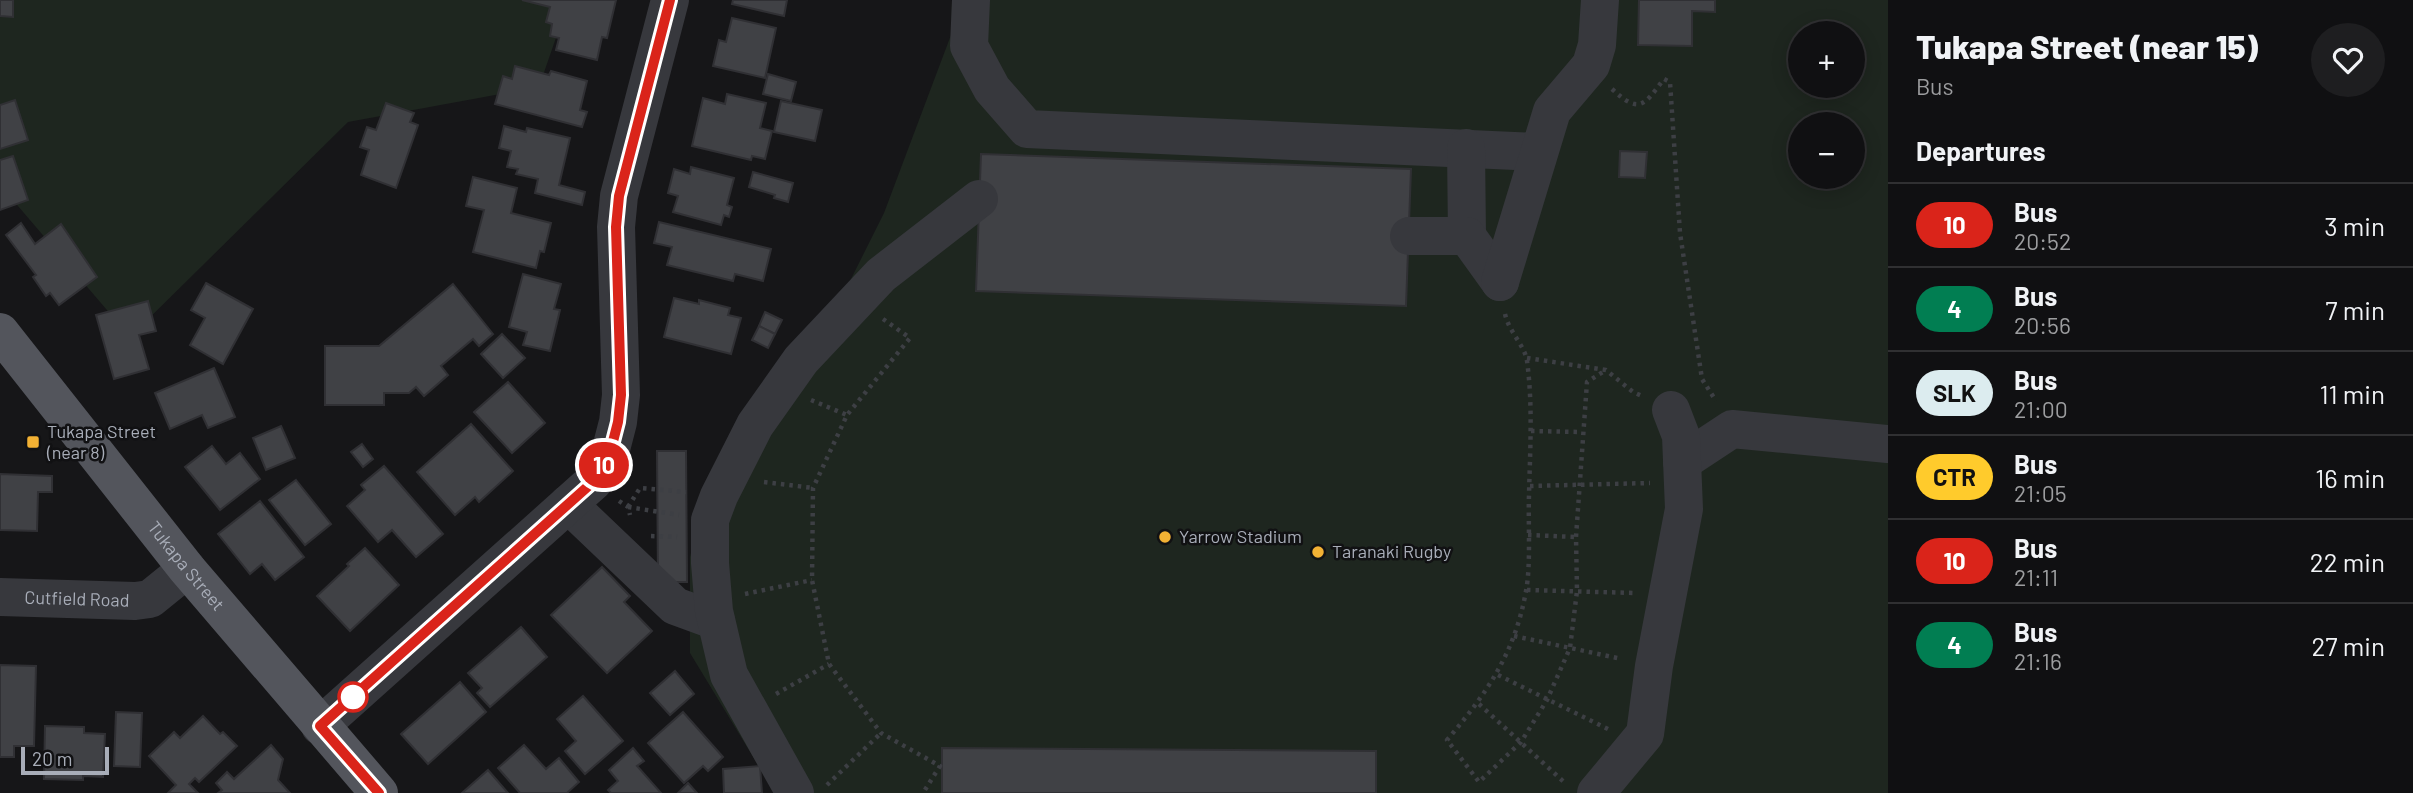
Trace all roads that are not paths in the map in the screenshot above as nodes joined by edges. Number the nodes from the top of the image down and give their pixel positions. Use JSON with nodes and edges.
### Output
{"nodes":[{"id":1,"x":670,"y":0,"type":"edge"},
{"id":2,"x":971,"y":0,"type":"edge"},
{"id":3,"x":1600,"y":0,"type":"edge"},
{"id":4,"x":1466,"y":148,"type":"junction"},
{"id":5,"x":1539,"y":152,"type":"junction"},
{"id":6,"x":979,"y":199,"type":"dead end"},
{"id":7,"x":1409,"y":236,"type":"dead end"},
{"id":8,"x":1467,"y":236,"type":"junction"},
{"id":9,"x":0,"y":331,"type":"edge"},
{"id":10,"x":1671,"y":410,"type":"road end"},
{"id":11,"x":1888,"y":444,"type":"edge"},
{"id":12,"x":1682,"y":472,"type":"junction"},
{"id":13,"x":568,"y":504,"type":"junction"},
{"id":14,"x":187,"y":569,"type":"junction"},
{"id":15,"x":0,"y":597,"type":"edge"},
{"id":16,"x":715,"y":611,"type":"junction"},
{"id":17,"x":320,"y":726,"type":"junction"},
{"id":18,"x":1582,"y":789,"type":"edge"},
{"id":19,"x":379,"y":793,"type":"edge"},
{"id":20,"x":795,"y":793,"type":"edge"}],
"edges":[{"from":1,"to":13,"type":"street"},
{"from":2,"to":4,"type":"street"},
{"from":3,"to":5,"type":"street"},
{"from":4,"to":5,"type":"street"},
{"from":4,"to":8,"type":"street"},
{"from":5,"to":8,"type":"street"},
{"from":6,"to":16,"type":"street"},
{"from":7,"to":8,"type":"street"},
{"from":9,"to":14,"type":"main road","name":"Tukapa Street"},
{"from":10,"to":12,"type":"street"},
{"from":11,"to":12,"type":"street"},
{"from":12,"to":18,"type":"street"},
{"from":13,"to":16,"type":"street"},
{"from":13,"to":17,"type":"street"},
{"from":14,"to":15,"type":"street","name":"Cutfield Road"},
{"from":14,"to":17,"type":"main road","name":"Tukapa Street"},
{"from":16,"to":20,"type":"street"},
{"from":17,"to":19,"type":"main road","name":"Tukapa Street"}]}
